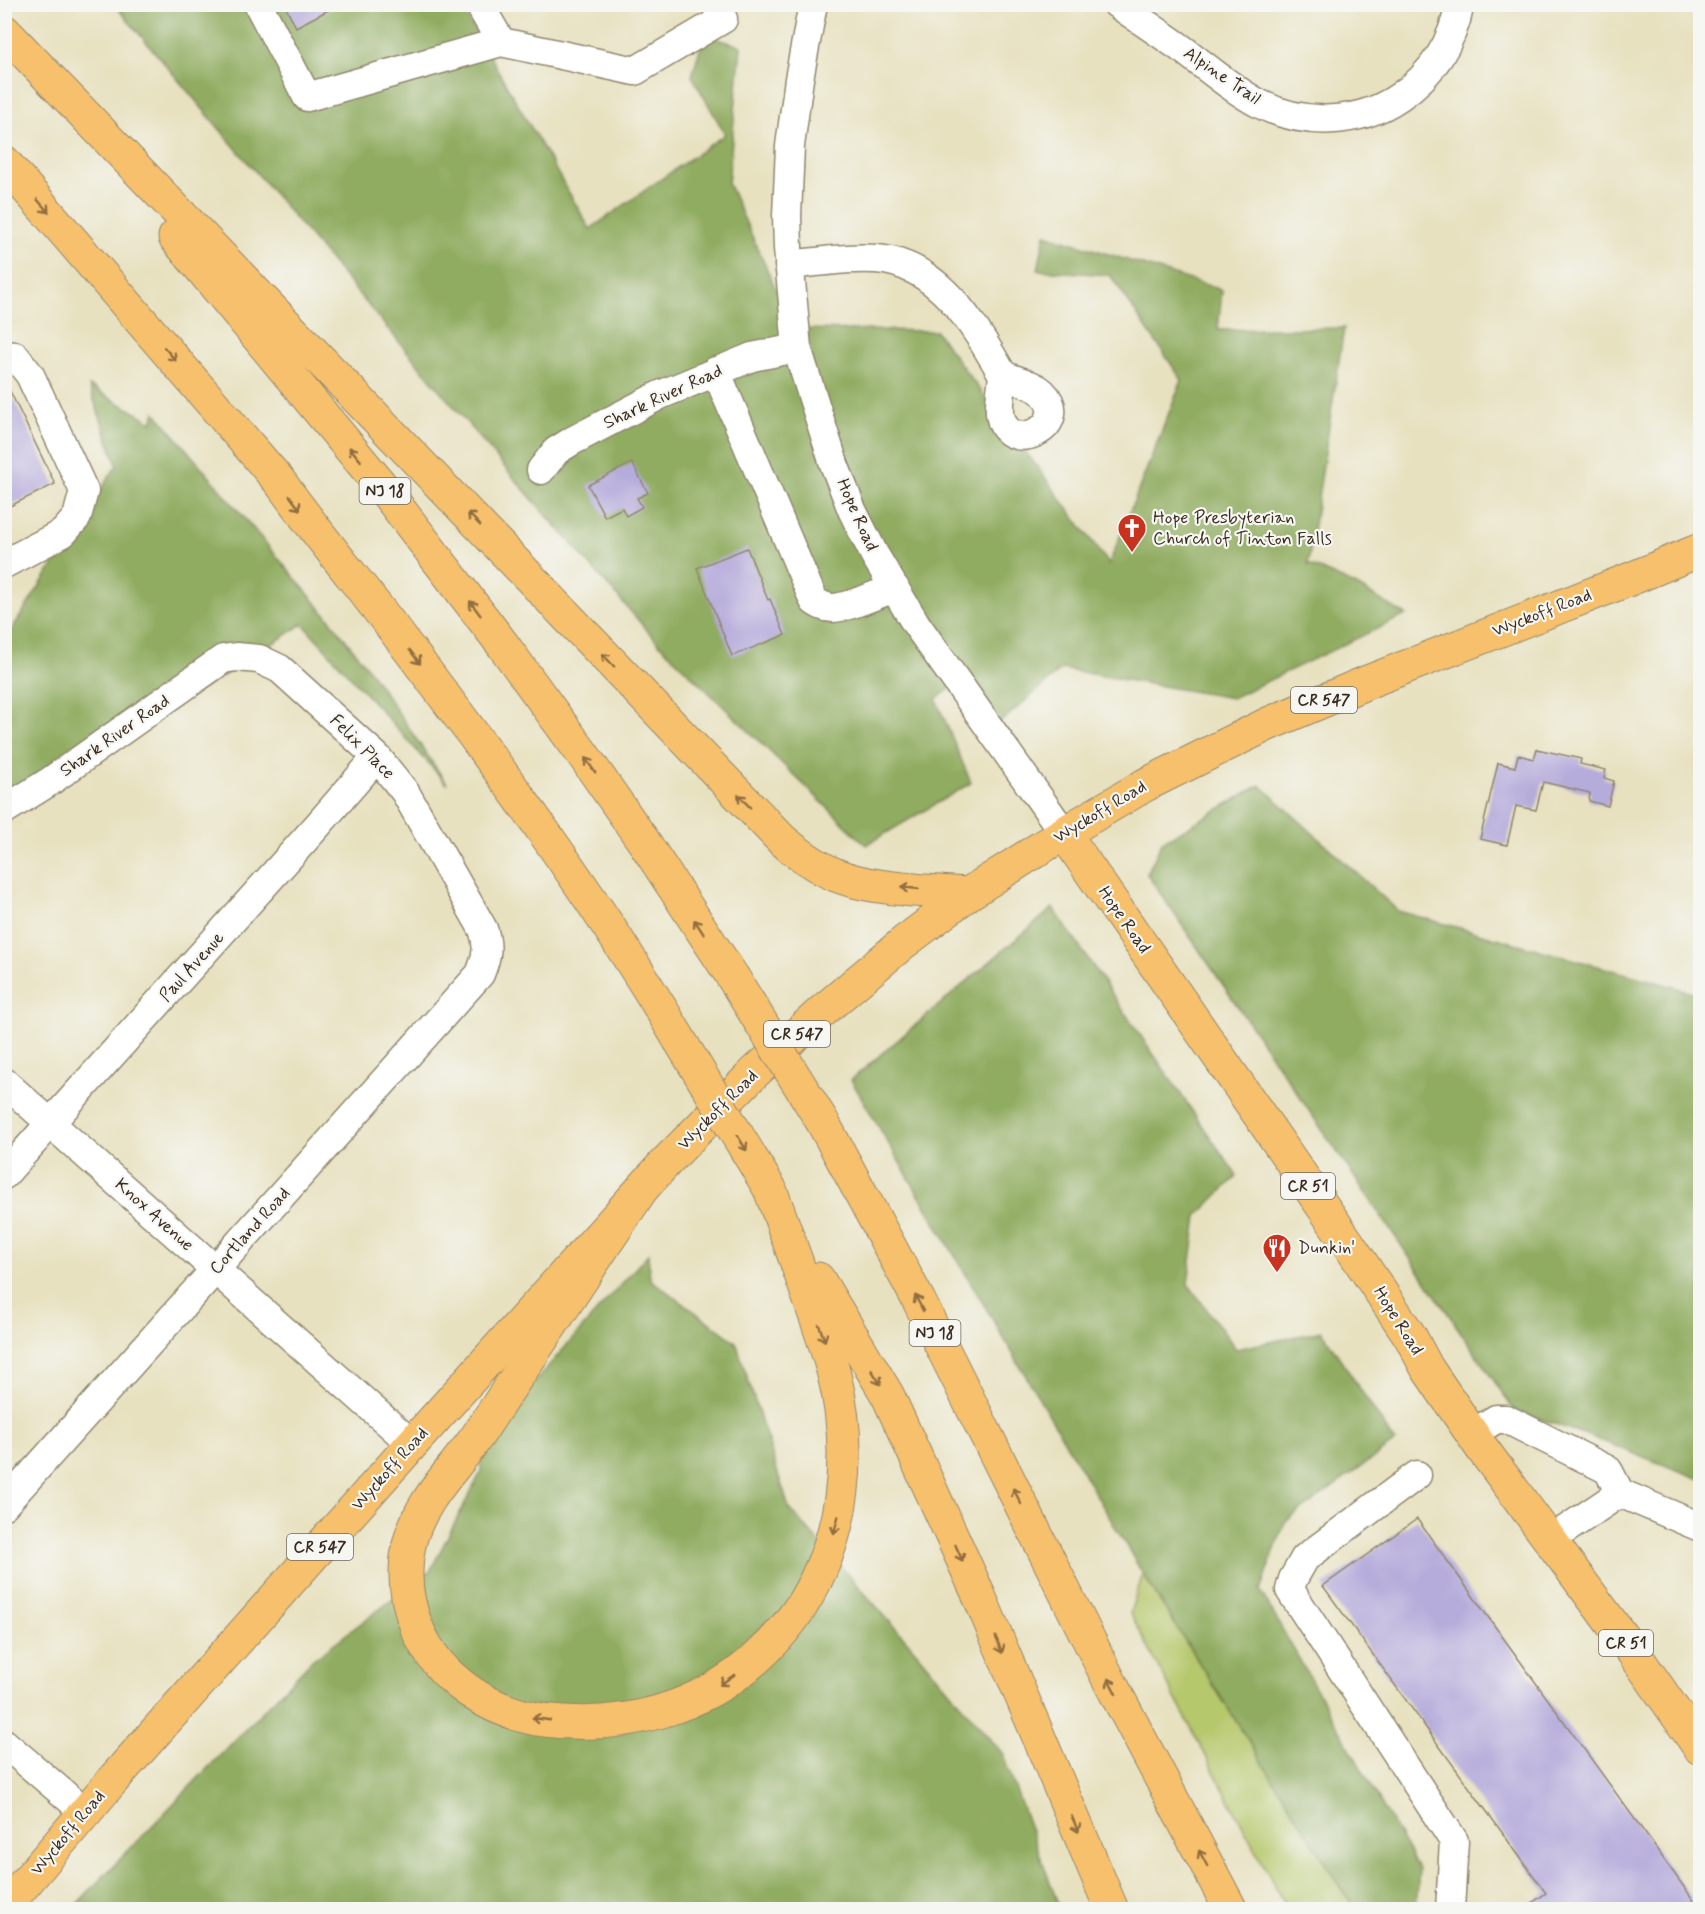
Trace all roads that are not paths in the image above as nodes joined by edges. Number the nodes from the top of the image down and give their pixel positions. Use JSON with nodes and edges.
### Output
{"nodes":[{"id":1,"x":258,"y":4,"type":"edge"},
{"id":2,"x":479,"y":4,"type":"edge"},
{"id":3,"x":716,"y":4,"type":"edge"},
{"id":4,"x":813,"y":4,"type":"edge"},
{"id":5,"x":1117,"y":4,"type":"edge"},
{"id":6,"x":1460,"y":4,"type":"edge"},
{"id":7,"x":4,"y":32,"type":"edge"},
{"id":8,"x":501,"y":42,"type":"junction"},
{"id":9,"x":4,"y":162,"type":"edge"},
{"id":10,"x":789,"y":265,"type":"junction"},
{"id":11,"x":797,"y":348,"type":"junction"},
{"id":12,"x":4,"y":355,"type":"edge"},
{"id":13,"x":716,"y":371,"type":"junction"},
{"id":14,"x":1004,"y":375,"type":"dead end"},
{"id":15,"x":540,"y":470,"type":"dead end"},
{"id":16,"x":1701,"y":550,"type":"edge"},
{"id":17,"x":4,"y":564,"type":"edge"},
{"id":18,"x":895,"y":588,"type":"junction"},
{"id":19,"x":223,"y":659,"type":"joint"},
{"id":20,"x":377,"y":757,"type":"junction"},
{"id":21,"x":4,"y":810,"type":"edge"},
{"id":22,"x":1064,"y":833,"type":"junction"},
{"id":23,"x":968,"y":894,"type":"junction"},
{"id":24,"x":488,"y":953,"type":"joint"},
{"id":25,"x":4,"y":1082,"type":"edge"},
{"id":26,"x":50,"y":1122,"type":"junction"},
{"id":27,"x":4,"y":1175,"type":"edge"},
{"id":28,"x":641,"y":1190,"type":"junction"},
{"id":29,"x":775,"y":1204,"type":"junction"},
{"id":30,"x":215,"y":1270,"type":"junction"},
{"id":31,"x":1472,"y":1434,"type":"junction"},
{"id":32,"x":412,"y":1444,"type":"junction"},
{"id":33,"x":1418,"y":1475,"type":"dead end"},
{"id":34,"x":1620,"y":1493,"type":"junction"},
{"id":35,"x":4,"y":1504,"type":"edge"},
{"id":36,"x":1701,"y":1527,"type":"edge"},
{"id":37,"x":1550,"y":1540,"type":"junction"},
{"id":38,"x":4,"y":1743,"type":"edge"},
{"id":39,"x":1701,"y":1748,"type":"edge"},
{"id":40,"x":86,"y":1813,"type":"junction"},
{"id":41,"x":4,"y":1908,"type":"edge"},
{"id":42,"x":1112,"y":1910,"type":"edge"},
{"id":43,"x":1231,"y":1910,"type":"edge"},
{"id":44,"x":1450,"y":1910,"type":"edge"}],
"edges":[{"from":1,"to":8,"type":"street"},
{"from":2,"to":8,"type":"street"},
{"from":3,"to":8,"type":"street"},
{"from":4,"to":10,"type":"street","name":"Hope Road"},
{"from":5,"to":6,"type":"street","name":"Alpine Trail"},
{"from":23,"to":7,"type":"main road","one_way":true},
{"from":43,"to":7,"type":"main road","number":"NJ 18","one_way":true,"bridge":true},
{"from":9,"to":29,"type":"main road","one_way":true,"bridge":true},
{"from":10,"to":11,"type":"street","name":"Hope Road"},
{"from":10,"to":14,"type":"street"},
{"from":11,"to":13,"type":"street","name":"Shark River Road"},
{"from":11,"to":18,"type":"street","name":"Hope Road"},
{"from":12,"to":17,"type":"street"},
{"from":13,"to":15,"type":"street","name":"Shark River Road"},
{"from":13,"to":18,"type":"street"},
{"from":16,"to":22,"type":"main road","name":"Wyckoff Road","number":"CR 547"},
{"from":18,"to":22,"type":"street","name":"Hope Road"},
{"from":19,"to":20,"type":"street","name":"Felix Place"},
{"from":19,"to":21,"type":"street","name":"Shark River Road"},
{"from":20,"to":24,"type":"street","name":"Felix Place"},
{"from":20,"to":26,"type":"street","name":"Paul Avenue"},
{"from":22,"to":23,"type":"main road","name":"Wyckoff Road","number":"CR 547"},
{"from":22,"to":31,"type":"main road","name":"Hope Road","number":"CR 51"},
{"from":23,"to":28,"type":"main road","name":"Wyckoff Road","number":"CR 547"},
{"from":24,"to":30,"type":"street","name":"Cortland Road"},
{"from":25,"to":26,"type":"street","name":"Knox Avenue"},
{"from":26,"to":27,"type":"street","name":"Paul Avenue"},
{"from":26,"to":30,"type":"street","name":"Knox Avenue"},
{"from":29,"to":28,"type":"main road","one_way":true},
{"from":28,"to":32,"type":"main road","name":"Wyckoff Road","number":"CR 547"},
{"from":29,"to":42,"type":"main road","one_way":true},
{"from":30,"to":32,"type":"street","name":"Knox Avenue"},
{"from":30,"to":35,"type":"street","name":"Cortland Road"},
{"from":31,"to":34,"type":"street"},
{"from":31,"to":37,"type":"main road","name":"Hope Road","number":"CR 51"},
{"from":32,"to":40,"type":"main road","name":"Wyckoff Road","number":"CR 547"},
{"from":33,"to":44,"type":"street"},
{"from":34,"to":36,"type":"street"},
{"from":34,"to":37,"type":"street"},
{"from":37,"to":39,"type":"main road","name":"Hope Road","number":"CR 51"},
{"from":38,"to":40,"type":"street"},
{"from":40,"to":41,"type":"main road","name":"Wyckoff Road","number":"CR 547"}]}
